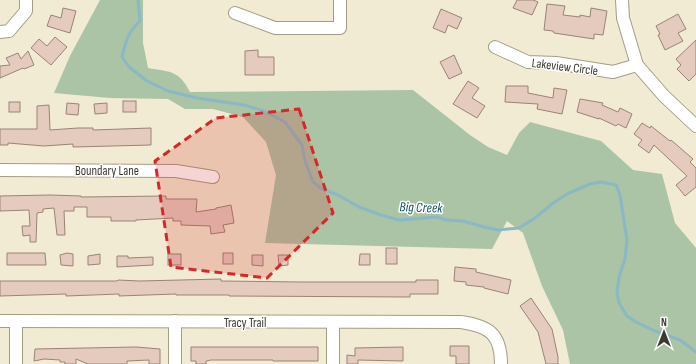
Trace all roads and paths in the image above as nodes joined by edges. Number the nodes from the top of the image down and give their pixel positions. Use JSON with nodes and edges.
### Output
{"nodes":[{"id":1,"x":26,"y":0,"type":"edge"},
{"id":2,"x":340,"y":0,"type":"edge"},
{"id":3,"x":622,"y":0,"type":"edge"},
{"id":4,"x":236,"y":13,"type":"dead end"},
{"id":5,"x":0,"y":32,"type":"edge"},
{"id":6,"x":495,"y":47,"type":"dead end"},
{"id":7,"x":637,"y":65,"type":"junction"},
{"id":8,"x":696,"y":126,"type":"edge"},
{"id":9,"x":0,"y":170,"type":"edge"},
{"id":10,"x":213,"y":177,"type":"dead end"},
{"id":11,"x":0,"y":321,"type":"edge"},
{"id":12,"x":16,"y":321,"type":"junction"},
{"id":13,"x":176,"y":321,"type":"junction"},
{"id":14,"x":333,"y":322,"type":"junction"},
{"id":15,"x":16,"y":364,"type":"edge"},
{"id":16,"x":176,"y":364,"type":"edge"},
{"id":17,"x":333,"y":364,"type":"edge"},
{"id":18,"x":501,"y":364,"type":"edge"}],
"edges":[{"from":1,"to":5,"type":"street"},
{"from":2,"to":4,"type":"street"},
{"from":3,"to":7,"type":"street"},
{"from":6,"to":7,"type":"street","name":"Lakeview Circle"},
{"from":7,"to":8,"type":"street"},
{"from":9,"to":10,"type":"street","name":"Boundary Lane"},
{"from":11,"to":12,"type":"street","name":"Tracy Trail"},
{"from":12,"to":13,"type":"street","name":"Tracy Trail"},
{"from":12,"to":15,"type":"street"},
{"from":13,"to":14,"type":"street","name":"Tracy Trail"},
{"from":13,"to":16,"type":"street"},
{"from":14,"to":17,"type":"street"},
{"from":14,"to":18,"type":"street","name":"Tracy Trail"}]}
